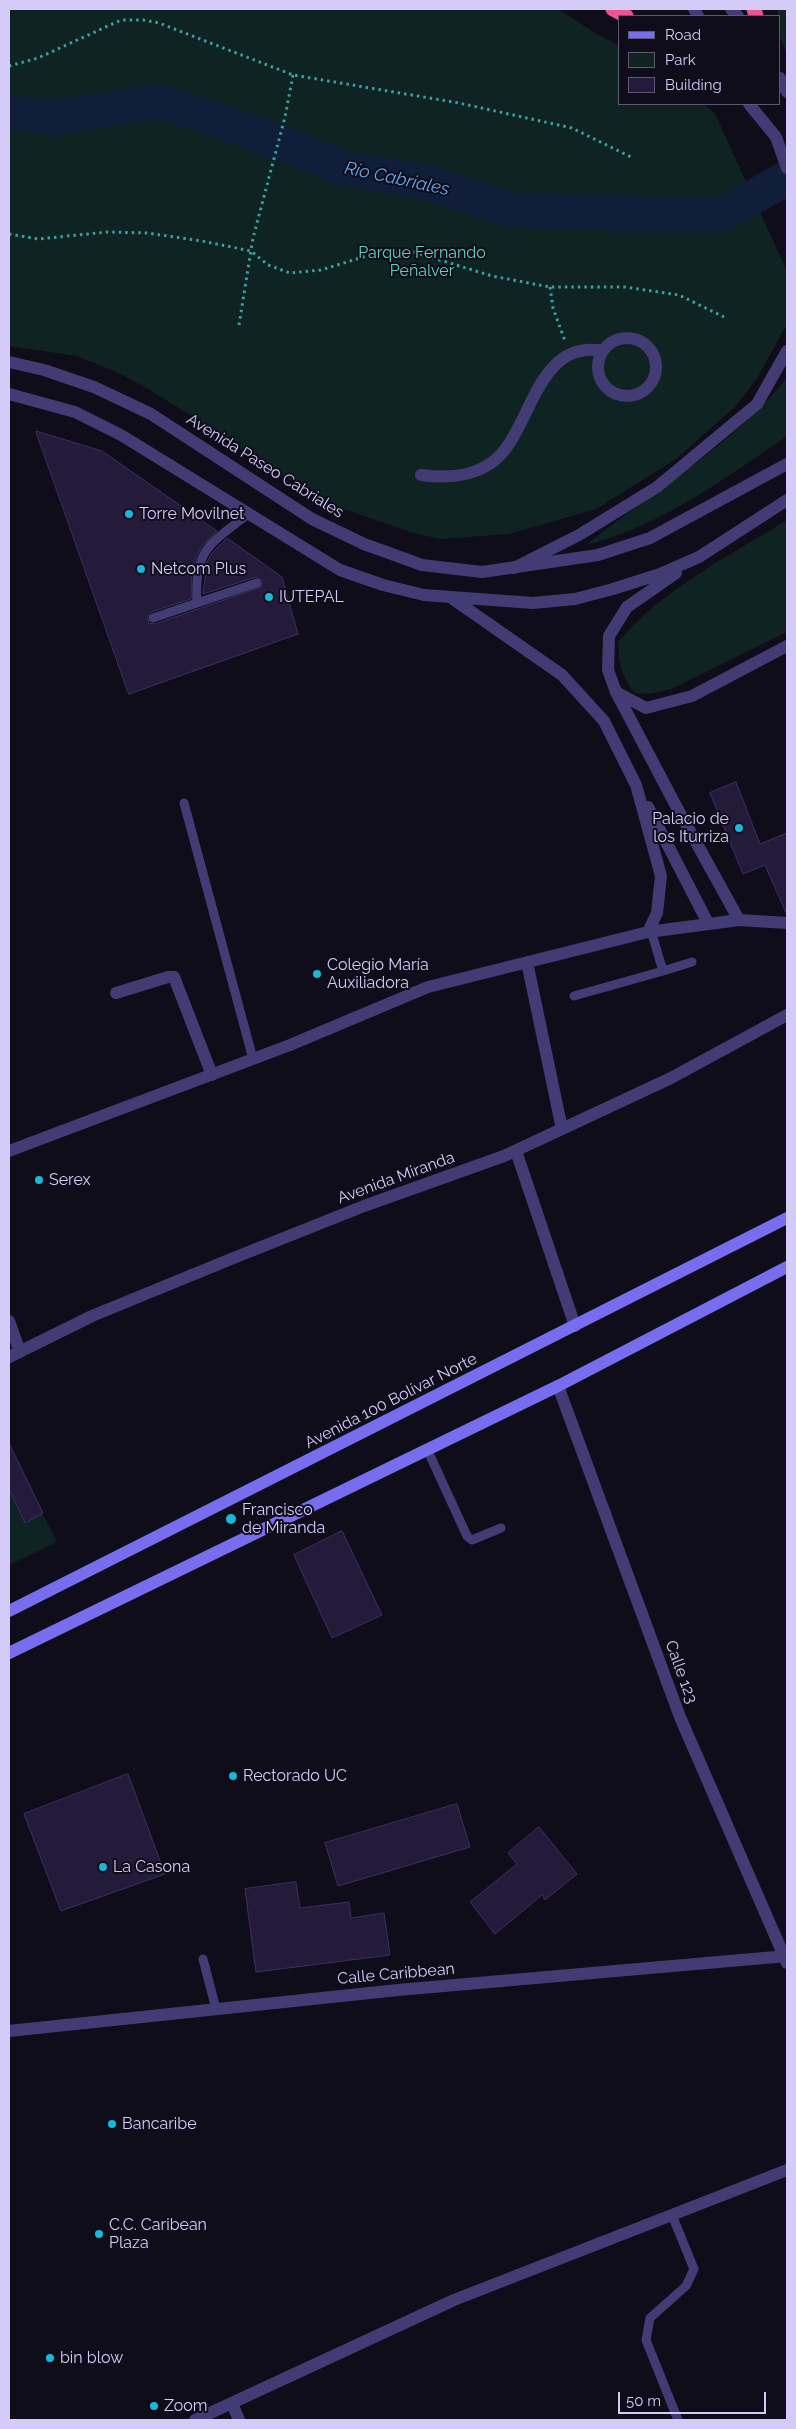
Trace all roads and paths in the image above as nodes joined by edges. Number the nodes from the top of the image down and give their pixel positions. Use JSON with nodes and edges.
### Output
{"nodes":[{"id":1,"x":613,"y":9,"type":"edge"},
{"id":2,"x":624,"y":15,"type":"edge"},
{"id":3,"x":9,"y":66,"type":"edge"},
{"id":4,"x":293,"y":75,"type":"junction"},
{"id":5,"x":781,"y":80,"type":"edge"},
{"id":6,"x":787,"y":92,"type":"edge"},
{"id":7,"x":750,"y":105,"type":"edge"},
{"id":8,"x":633,"y":158,"type":"dead end"},
{"id":9,"x":787,"y":168,"type":"edge"},
{"id":10,"x":9,"y":234,"type":"edge"},
{"id":11,"x":251,"y":252,"type":"junction"},
{"id":12,"x":550,"y":287,"type":"junction"},
{"id":13,"x":724,"y":317,"type":"dead end"},
{"id":14,"x":239,"y":325,"type":"dead end"},
{"id":15,"x":787,"y":350,"type":"edge"},
{"id":16,"x":603,"y":351,"type":"junction"},
{"id":17,"x":571,"y":356,"type":"junction"},
{"id":18,"x":9,"y":362,"type":"edge"},
{"id":19,"x":9,"y":394,"type":"edge"},
{"id":20,"x":787,"y":464,"type":"edge"},
{"id":21,"x":421,"y":476,"type":"dead end"},
{"id":22,"x":787,"y":500,"type":"edge"},
{"id":23,"x":248,"y":514,"type":"junction"},
{"id":24,"x":699,"y":557,"type":"junction"},
{"id":25,"x":514,"y":568,"type":"junction"},
{"id":26,"x":257,"y":582,"type":"dead end"},
{"id":27,"x":453,"y":599,"type":"junction"},
{"id":28,"x":197,"y":603,"type":"junction"},
{"id":29,"x":153,"y":618,"type":"dead end"},
{"id":30,"x":787,"y":646,"type":"edge"},
{"id":31,"x":616,"y":692,"type":"junction"},
{"id":32,"x":636,"y":785,"type":"junction"},
{"id":33,"x":184,"y":804,"type":"dead end"},
{"id":34,"x":739,"y":920,"type":"junction"},
{"id":35,"x":708,"y":923,"type":"junction"},
{"id":36,"x":784,"y":925,"type":"edge"},
{"id":37,"x":650,"y":931,"type":"junction"},
{"id":38,"x":527,"y":962,"type":"junction"},
{"id":39,"x":692,"y":962,"type":"dead end"},
{"id":40,"x":664,"y":971,"type":"junction"},
{"id":41,"x":116,"y":993,"type":"dead end"},
{"id":42,"x":574,"y":996,"type":"dead end"},
{"id":43,"x":787,"y":1015,"type":"edge"},
{"id":44,"x":253,"y":1059,"type":"junction"},
{"id":45,"x":212,"y":1075,"type":"junction"},
{"id":46,"x":562,"y":1129,"type":"junction"},
{"id":47,"x":9,"y":1151,"type":"edge"},
{"id":48,"x":516,"y":1151,"type":"junction"},
{"id":49,"x":787,"y":1218,"type":"edge"},
{"id":50,"x":787,"y":1267,"type":"edge"},
{"id":51,"x":9,"y":1321,"type":"edge"},
{"id":52,"x":575,"y":1326,"type":"junction"},
{"id":53,"x":14,"y":1355,"type":"edge"},
{"id":54,"x":558,"y":1386,"type":"junction"},
{"id":55,"x":427,"y":1449,"type":"junction"},
{"id":56,"x":501,"y":1528,"type":"dead end"},
{"id":57,"x":9,"y":1611,"type":"edge"},
{"id":58,"x":9,"y":1653,"type":"edge"},
{"id":59,"x":204,"y":1958,"type":"dead end"},
{"id":60,"x":786,"y":1959,"type":"edge"},
{"id":61,"x":216,"y":2009,"type":"junction"},
{"id":62,"x":9,"y":2031,"type":"edge"},
{"id":63,"x":787,"y":2170,"type":"edge"},
{"id":64,"x":672,"y":2215,"type":"junction"},
{"id":65,"x":232,"y":2403,"type":"junction"},
{"id":66,"x":195,"y":2420,"type":"edge"},
{"id":67,"x":239,"y":2420,"type":"edge"},
{"id":68,"x":678,"y":2420,"type":"edge"}],
"edges":[{"from":1,"to":2,"type":"highway"},
{"from":3,"to":4,"type":"path"},
{"from":4,"to":8,"type":"path"},
{"from":4,"to":11,"type":"path"},
{"from":5,"to":6,"type":"street"},
{"from":7,"to":9,"type":"street"},
{"from":10,"to":11,"type":"path"},
{"from":11,"to":12,"type":"path"},
{"from":11,"to":14,"type":"path"},
{"from":12,"to":13,"type":"path"},
{"from":12,"to":17,"type":"path"},
{"from":15,"to":25,"type":"street"},
{"from":16,"to":16,"type":"street"},
{"from":16,"to":17,"type":"street"},
{"from":17,"to":21,"type":"street"},
{"from":18,"to":25,"type":"street","name":"Avenida Paseo Cabriales"},
{"from":19,"to":23,"type":"street"},
{"from":20,"to":25,"type":"street","name":"Avenida Paseo Cabriales"},
{"from":22,"to":24,"type":"street"},
{"from":23,"to":27,"type":"street"},
{"from":23,"to":28,"type":"lane"},
{"from":24,"to":27,"type":"street"},
{"from":24,"to":31,"type":"street"},
{"from":26,"to":28,"type":"lane"},
{"from":27,"to":32,"type":"street"},
{"from":28,"to":29,"type":"lane"},
{"from":30,"to":31,"type":"street"},
{"from":31,"to":34,"type":"street"},
{"from":32,"to":35,"type":"street"},
{"from":32,"to":37,"type":"street"},
{"from":33,"to":44,"type":"lane"},
{"from":34,"to":35,"type":"street"},
{"from":34,"to":36,"type":"street"},
{"from":35,"to":37,"type":"street"},
{"from":37,"to":38,"type":"street"},
{"from":37,"to":40,"type":"lane"},
{"from":38,"to":44,"type":"street"},
{"from":38,"to":46,"type":"street"},
{"from":39,"to":40,"type":"lane"},
{"from":40,"to":42,"type":"lane"},
{"from":41,"to":45,"type":"street"},
{"from":43,"to":46,"type":"street","name":"Avenida Miranda"},
{"from":44,"to":45,"type":"street"},
{"from":45,"to":47,"type":"street"},
{"from":46,"to":48,"type":"street","name":"Avenida Miranda"},
{"from":48,"to":52,"type":"street"},
{"from":48,"to":53,"type":"street","name":"Avenida Miranda"},
{"from":49,"to":52,"type":"main road","name":"Avenida 100 Bolívar Norte"},
{"from":50,"to":54,"type":"main road"},
{"from":51,"to":53,"type":"street"},
{"from":52,"to":57,"type":"main road","name":"Avenida 100 Bolívar Norte"},
{"from":54,"to":55,"type":"main road"},
{"from":54,"to":60,"type":"street","name":"Calle 123"},
{"from":55,"to":56,"type":"lane"},
{"from":55,"to":58,"type":"main road"},
{"from":59,"to":61,"type":"lane"},
{"from":60,"to":61,"type":"street","name":"Calle Caribbean"},
{"from":61,"to":62,"type":"street","name":"Calle Caribbean"},
{"from":63,"to":64,"type":"street"},
{"from":64,"to":65,"type":"street"},
{"from":64,"to":68,"type":"lane"},
{"from":65,"to":66,"type":"street"},
{"from":65,"to":67,"type":"street"}]}
